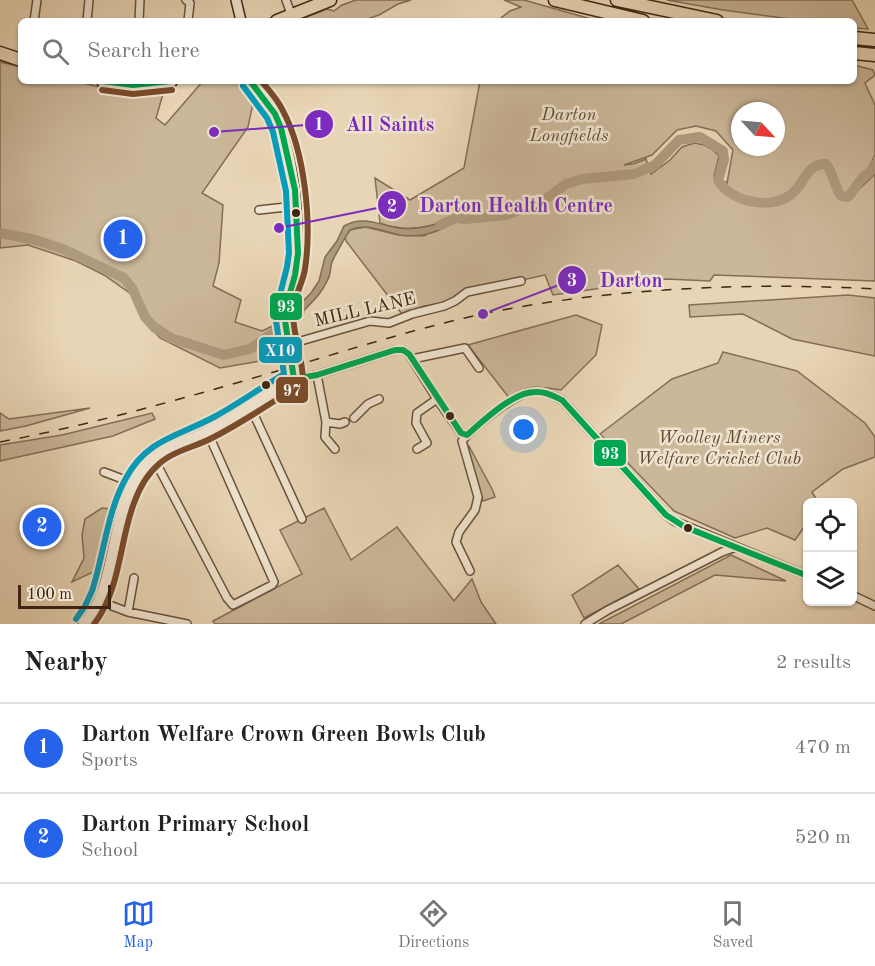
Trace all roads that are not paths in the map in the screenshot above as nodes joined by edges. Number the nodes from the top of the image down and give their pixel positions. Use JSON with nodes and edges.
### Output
{"nodes":[{"id":1,"x":37,"y":0,"type":"edge"},
{"id":2,"x":88,"y":0,"type":"edge"},
{"id":3,"x":140,"y":0,"type":"edge"},
{"id":4,"x":186,"y":0,"type":"edge"},
{"id":5,"x":236,"y":0,"type":"edge"},
{"id":6,"x":286,"y":0,"type":"edge"},
{"id":7,"x":330,"y":0,"type":"edge"},
{"id":8,"x":555,"y":0,"type":"edge"},
{"id":9,"x":617,"y":0,"type":"edge"},
{"id":10,"x":291,"y":14,"type":"junction"},
{"id":11,"x":34,"y":18,"type":"edge"},
{"id":12,"x":87,"y":18,"type":"edge"},
{"id":13,"x":139,"y":18,"type":"edge"},
{"id":14,"x":188,"y":18,"type":"edge"},
{"id":15,"x":240,"y":18,"type":"edge"},
{"id":16,"x":282,"y":18,"type":"edge"},
{"id":17,"x":630,"y":18,"type":"edge"},
{"id":18,"x":703,"y":18,"type":"edge"},
{"id":19,"x":857,"y":38,"type":"edge"},
{"id":20,"x":875,"y":40,"type":"edge"},
{"id":21,"x":0,"y":53,"type":"edge"},
{"id":22,"x":857,"y":53,"type":"edge"},
{"id":23,"x":875,"y":55,"type":"edge"},
{"id":24,"x":18,"y":59,"type":"edge"},
{"id":25,"x":252,"y":84,"type":"edge"},
{"id":26,"x":295,"y":206,"type":"junction"},
{"id":27,"x":259,"y":210,"type":"dead end"},
{"id":28,"x":518,"y":283,"type":"dead end"},
{"id":29,"x":287,"y":345,"type":"junction"},
{"id":30,"x":412,"y":359,"type":"junction"},
{"id":31,"x":479,"y":368,"type":"dead end"},
{"id":32,"x":317,"y":375,"type":"junction"},
{"id":33,"x":294,"y":379,"type":"junction"},
{"id":34,"x":379,"y":399,"type":"dead end"},
{"id":35,"x":436,"y":399,"type":"junction"},
{"id":36,"x":250,"y":406,"type":"junction"},
{"id":37,"x":354,"y":418,"type":"dead end"},
{"id":38,"x":326,"y":422,"type":"junction"},
{"id":39,"x":345,"y":422,"type":"dead end"},
{"id":40,"x":207,"y":431,"type":"junction"},
{"id":41,"x":467,"y":435,"type":"junction"},
{"id":42,"x":335,"y":449,"type":"dead end"},
{"id":43,"x":417,"y":449,"type":"dead end"},
{"id":44,"x":153,"y":457,"type":"junction"},
{"id":45,"x":104,"y":472,"type":"dead end"},
{"id":46,"x":133,"y":483,"type":"junction"},
{"id":47,"x":289,"y":516,"type":"dead end"},
{"id":48,"x":736,"y":547,"type":"junction"},
{"id":49,"x":470,"y":571,"type":"dead end"},
{"id":50,"x":803,"y":574,"type":"edge"},
{"id":51,"x":134,"y":578,"type":"dead end"},
{"id":52,"x":857,"y":597,"type":"edge"},
{"id":53,"x":99,"y":601,"type":"junction"},
{"id":54,"x":875,"y":606,"type":"edge"},
{"id":55,"x":128,"y":612,"type":"junction"},
{"id":56,"x":172,"y":622,"type":"edge"},
{"id":57,"x":83,"y":624,"type":"edge"},
{"id":58,"x":187,"y":624,"type":"edge"},
{"id":59,"x":585,"y":624,"type":"edge"}],
"edges":[{"from":1,"to":11,"type":"street"},
{"from":2,"to":12,"type":"street"},
{"from":3,"to":13,"type":"street"},
{"from":4,"to":14,"type":"street"},
{"from":5,"to":15,"type":"main road"},
{"from":6,"to":10,"type":"street"},
{"from":7,"to":10,"type":"highway"},
{"from":8,"to":17,"type":"highway"},
{"from":9,"to":18,"type":"highway"},
{"from":10,"to":16,"type":"highway"},
{"from":19,"to":20,"type":"highway"},
{"from":21,"to":24,"type":"highway"},
{"from":22,"to":23,"type":"highway"},
{"from":25,"to":26,"type":"main road"},
{"from":26,"to":27,"type":"street"},
{"from":26,"to":29,"type":"main road"},
{"from":28,"to":29,"type":"street","name":"MILL LANE"},
{"from":29,"to":33,"type":"main road"},
{"from":30,"to":31,"type":"street"},
{"from":30,"to":32,"type":"street"},
{"from":30,"to":35,"type":"street"},
{"from":32,"to":33,"type":"street"},
{"from":32,"to":38,"type":"street"},
{"from":33,"to":36,"type":"main road"},
{"from":34,"to":37,"type":"street"},
{"from":35,"to":41,"type":"street"},
{"from":35,"to":43,"type":"street"},
{"from":36,"to":40,"type":"main road"},
{"from":36,"to":47,"type":"street"},
{"from":38,"to":39,"type":"street"},
{"from":38,"to":42,"type":"street"},
{"from":40,"to":44,"type":"main road"},
{"from":40,"to":44,"type":"street"},
{"from":41,"to":48,"type":"street"},
{"from":41,"to":49,"type":"street"},
{"from":44,"to":46,"type":"main road"},
{"from":45,"to":46,"type":"street"},
{"from":46,"to":53,"type":"main road"},
{"from":48,"to":50,"type":"street"},
{"from":48,"to":59,"type":"street"},
{"from":51,"to":55,"type":"street"},
{"from":52,"to":54,"type":"street"},
{"from":53,"to":55,"type":"street"},
{"from":53,"to":57,"type":"main road"},
{"from":55,"to":56,"type":"street"},
{"from":56,"to":58,"type":"street"}]}
